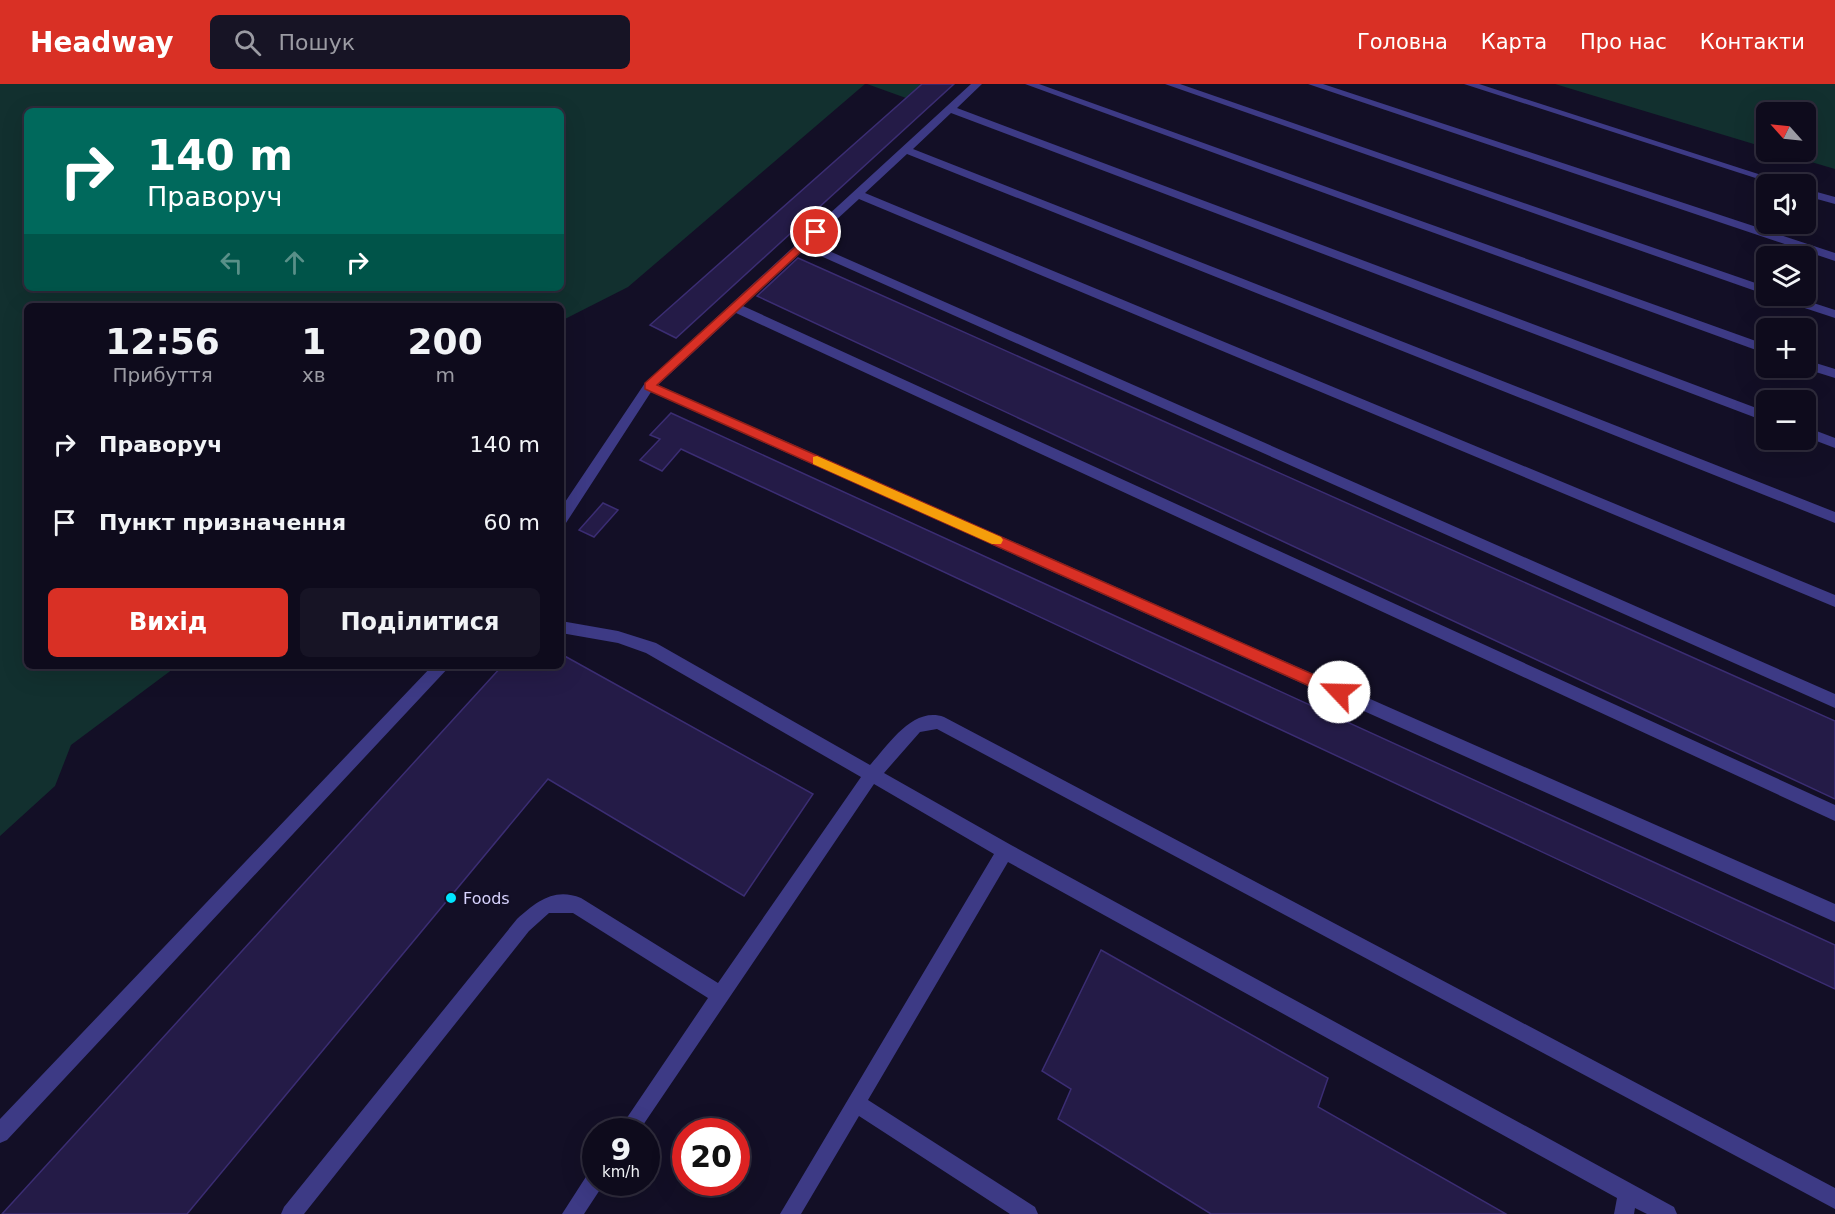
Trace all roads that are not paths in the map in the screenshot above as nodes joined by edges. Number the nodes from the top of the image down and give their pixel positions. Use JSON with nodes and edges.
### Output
{"nodes":[{"id":1,"x":977,"y":84,"type":"edge"},
{"id":2,"x":1030,"y":84,"type":"edge"},
{"id":3,"x":1170,"y":84,"type":"edge"},
{"id":4,"x":1313,"y":84,"type":"edge"},
{"id":5,"x":1468,"y":84,"type":"edge"},
{"id":6,"x":950,"y":109,"type":"junction"},
{"id":7,"x":906,"y":150,"type":"junction"},
{"id":8,"x":1756,"y":175,"type":"edge"},
{"id":9,"x":857,"y":194,"type":"junction"},
{"id":10,"x":1816,"y":195,"type":"edge"},
{"id":11,"x":1835,"y":201,"type":"edge"},
{"id":12,"x":803,"y":244,"type":"junction"},
{"id":13,"x":1835,"y":257,"type":"edge"},
{"id":14,"x":1756,"y":287,"type":"edge"},
{"id":15,"x":1811,"y":306,"type":"edge"},
{"id":16,"x":734,"y":307,"type":"junction"},
{"id":17,"x":1835,"y":314,"type":"edge"},
{"id":18,"x":1756,"y":346,"type":"edge"},
{"id":19,"x":1816,"y":367,"type":"edge"},
{"id":20,"x":1835,"y":374,"type":"edge"},
{"id":21,"x":649,"y":386,"type":"junction"},
{"id":22,"x":1756,"y":413,"type":"edge"},
{"id":23,"x":1816,"y":436,"type":"edge"},
{"id":24,"x":1835,"y":443,"type":"edge"},
{"id":25,"x":564,"y":514,"type":"edge"},
{"id":26,"x":1835,"y":518,"type":"edge"},
{"id":27,"x":1835,"y":601,"type":"edge"},
{"id":28,"x":564,"y":628,"type":"edge"},
{"id":29,"x":439,"y":669,"type":"edge"},
{"id":30,"x":1835,"y":701,"type":"edge"},
{"id":31,"x":871,"y":775,"type":"junction"},
{"id":32,"x":1835,"y":813,"type":"edge"},
{"id":33,"x":1005,"y":851,"type":"junction"},
{"id":34,"x":1835,"y":913,"type":"edge"},
{"id":35,"x":721,"y":995,"type":"junction"},
{"id":36,"x":856,"y":1103,"type":"junction"},
{"id":37,"x":637,"y":1118,"type":"edge"},
{"id":38,"x":0,"y":1133,"type":"edge"},
{"id":39,"x":1628,"y":1193,"type":"junction"},
{"id":40,"x":584,"y":1196,"type":"edge"},
{"id":41,"x":1835,"y":1199,"type":"edge"},
{"id":42,"x":291,"y":1214,"type":"edge"},
{"id":43,"x":572,"y":1214,"type":"edge"},
{"id":44,"x":790,"y":1214,"type":"edge"},
{"id":45,"x":1028,"y":1214,"type":"edge"},
{"id":46,"x":1624,"y":1214,"type":"edge"},
{"id":47,"x":1667,"y":1214,"type":"edge"}],
"edges":[{"from":1,"to":6,"type":"lane"},
{"from":2,"to":18,"type":"lane"},
{"from":3,"to":14,"type":"lane"},
{"from":4,"to":13,"type":"lane"},
{"from":5,"to":8,"type":"lane"},
{"from":6,"to":7,"type":"lane"},
{"from":6,"to":22,"type":"lane"},
{"from":7,"to":9,"type":"lane"},
{"from":7,"to":26,"type":"lane"},
{"from":9,"to":12,"type":"lane"},
{"from":9,"to":27,"type":"lane"},
{"from":10,"to":11,"type":"lane"},
{"from":12,"to":16,"type":"lane"},
{"from":12,"to":30,"type":"lane"},
{"from":15,"to":17,"type":"lane"},
{"from":16,"to":21,"type":"lane"},
{"from":16,"to":32,"type":"lane"},
{"from":19,"to":20,"type":"lane"},
{"from":21,"to":25,"type":"lane"},
{"from":21,"to":34,"type":"lane"},
{"from":23,"to":24,"type":"lane"},
{"from":28,"to":31,"type":"lane"},
{"from":29,"to":38,"type":"lane"},
{"from":31,"to":33,"type":"lane"},
{"from":31,"to":35,"type":"lane"},
{"from":31,"to":41,"type":"lane"},
{"from":33,"to":36,"type":"lane"},
{"from":33,"to":39,"type":"lane"},
{"from":35,"to":37,"type":"lane"},
{"from":35,"to":42,"type":"lane"},
{"from":36,"to":44,"type":"lane"},
{"from":36,"to":45,"type":"lane"},
{"from":39,"to":46,"type":"lane"},
{"from":39,"to":47,"type":"lane"},
{"from":40,"to":43,"type":"lane"}]}
